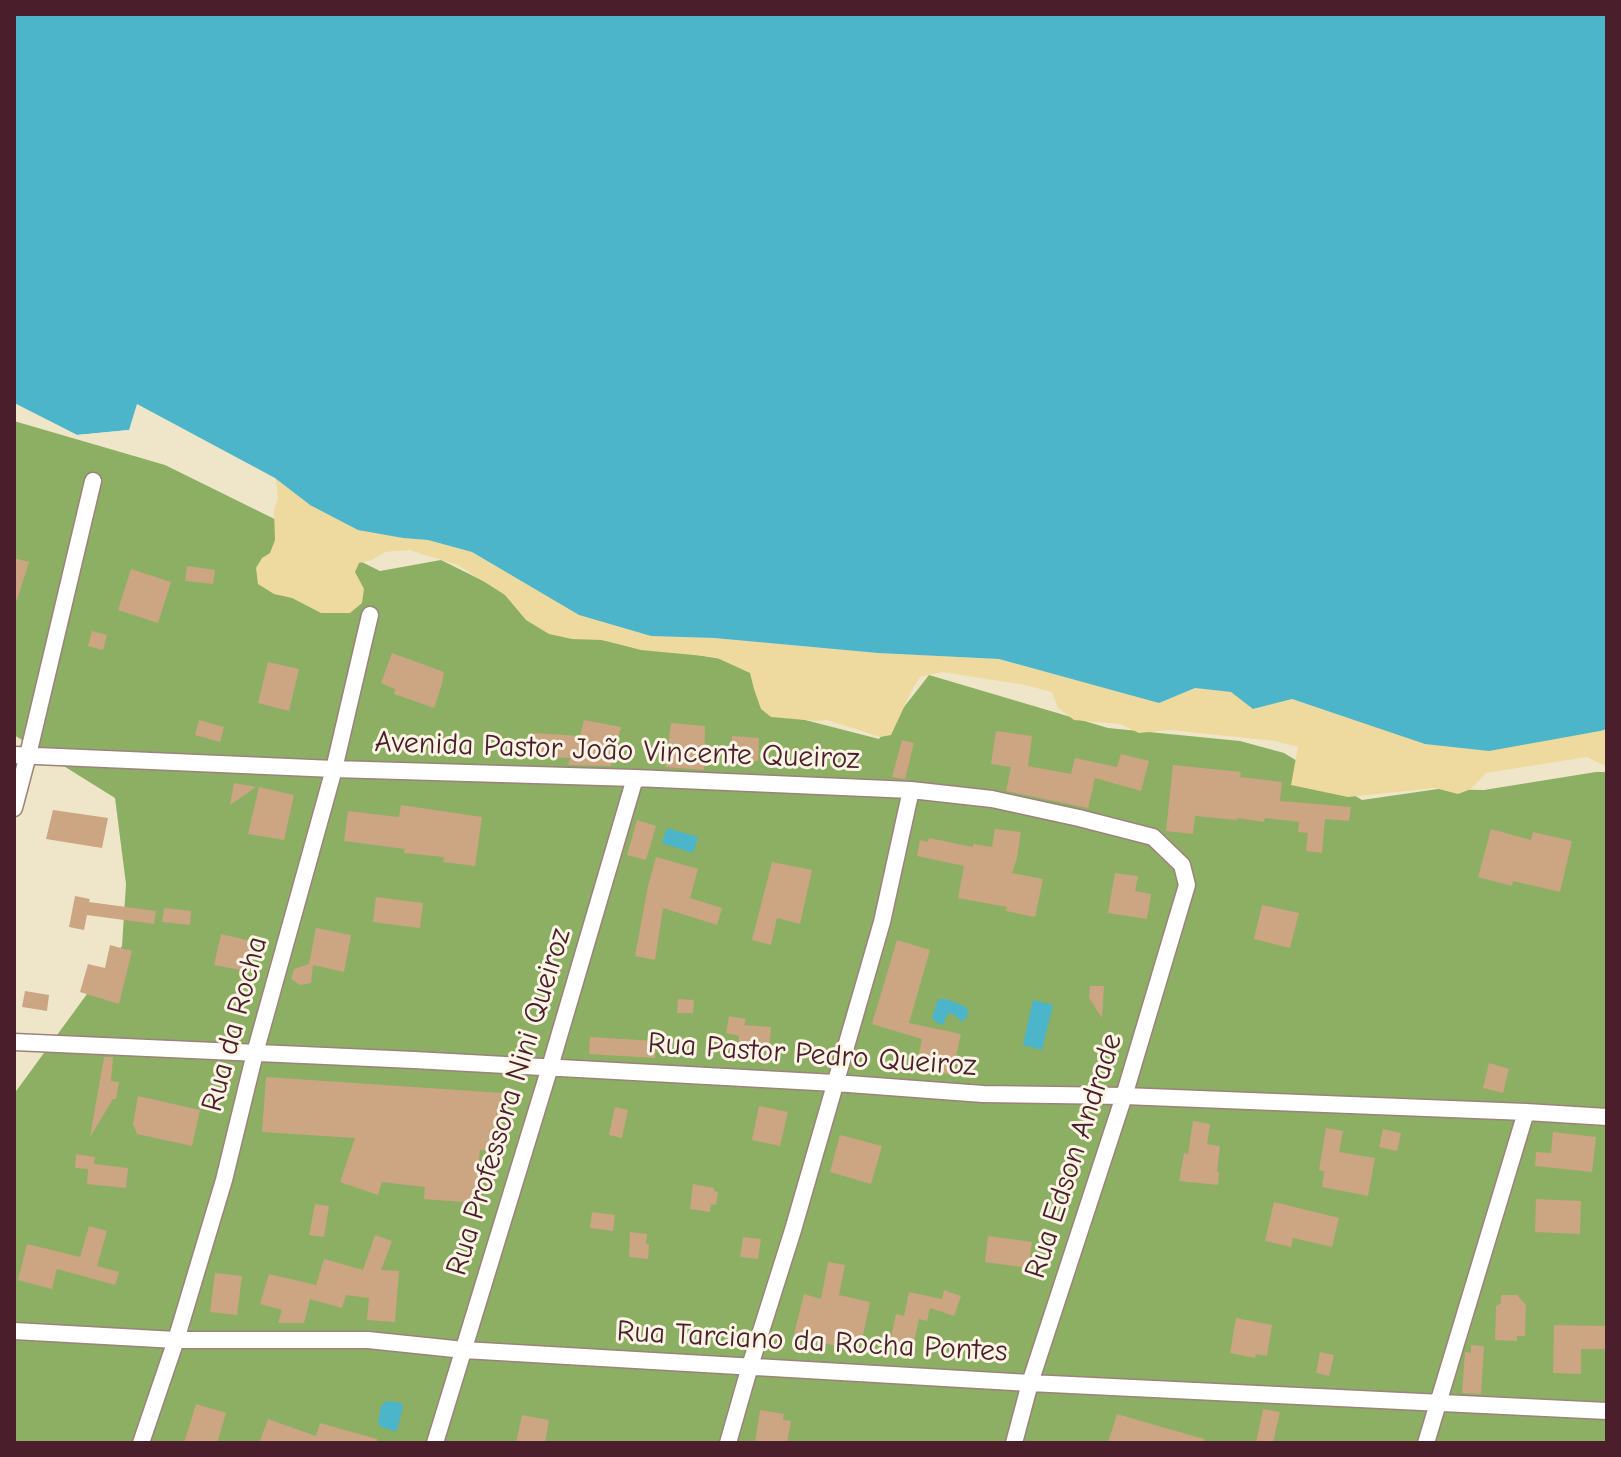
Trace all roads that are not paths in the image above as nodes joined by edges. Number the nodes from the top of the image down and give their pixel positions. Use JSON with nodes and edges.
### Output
{"nodes":[{"id":1,"x":93,"y":481,"type":"dead end"},
{"id":2,"x":370,"y":615,"type":"dead end"},
{"id":3,"x":21,"y":755,"type":"edge"},
{"id":4,"x":334,"y":769,"type":"junction"},
{"id":5,"x":635,"y":778,"type":"junction"},
{"id":6,"x":911,"y":790,"type":"junction"},
{"id":7,"x":14,"y":808,"type":"edge"},
{"id":8,"x":1187,"y":885,"type":"joint"},
{"id":9,"x":14,"y":1042,"type":"edge"},
{"id":10,"x":255,"y":1053,"type":"junction"},
{"id":11,"x":550,"y":1067,"type":"junction"},
{"id":12,"x":835,"y":1083,"type":"junction"},
{"id":13,"x":1124,"y":1096,"type":"junction"},
{"id":14,"x":1526,"y":1112,"type":"junction"},
{"id":15,"x":1607,"y":1117,"type":"edge"},
{"id":16,"x":14,"y":1331,"type":"edge"},
{"id":17,"x":176,"y":1340,"type":"junction"},
{"id":18,"x":464,"y":1350,"type":"junction"},
{"id":19,"x":750,"y":1366,"type":"junction"},
{"id":20,"x":1030,"y":1383,"type":"junction"},
{"id":21,"x":1439,"y":1404,"type":"junction"},
{"id":22,"x":1607,"y":1411,"type":"edge"},
{"id":23,"x":141,"y":1443,"type":"edge"},
{"id":24,"x":435,"y":1443,"type":"edge"},
{"id":25,"x":728,"y":1443,"type":"edge"},
{"id":26,"x":1014,"y":1443,"type":"edge"},
{"id":27,"x":1426,"y":1443,"type":"edge"}],
"edges":[{"from":1,"to":3,"type":"street"},
{"from":2,"to":4,"type":"street","name":"Rua da Rocha"},
{"from":3,"to":4,"type":"street","name":"Avenida Pastor João Vincente Queiroz"},
{"from":3,"to":7,"type":"street"},
{"from":4,"to":5,"type":"street","name":"Avenida Pastor João Vincente Queiroz"},
{"from":4,"to":10,"type":"street","name":"Rua da Rocha"},
{"from":5,"to":6,"type":"street","name":"Avenida Pastor João Vincente Queiroz"},
{"from":5,"to":11,"type":"street","name":"Rua Professora Nini Queiroz"},
{"from":6,"to":8,"type":"street","name":"Avenida Pastor João Vincente Queiroz"},
{"from":6,"to":12,"type":"street"},
{"from":8,"to":13,"type":"street","name":"Rua Edson Andrade"},
{"from":9,"to":10,"type":"street","name":"Rua Pastor Pedro Queiroz"},
{"from":10,"to":11,"type":"street","name":"Rua Pastor Pedro Queiroz"},
{"from":10,"to":17,"type":"street","name":"Rua da Rocha"},
{"from":11,"to":12,"type":"street","name":"Rua Pastor Pedro Queiroz"},
{"from":11,"to":18,"type":"street","name":"Rua Professora Nini Queiroz"},
{"from":12,"to":13,"type":"street","name":"Rua Pastor Pedro Queiroz"},
{"from":12,"to":19,"type":"street"},
{"from":13,"to":14,"type":"street","name":"Rua Pastor Pedro Queiroz"},
{"from":13,"to":20,"type":"street","name":"Rua Edson Andrade"},
{"from":14,"to":15,"type":"street","name":"Rua Pastor Pedro Queiroz"},
{"from":14,"to":21,"type":"street"},
{"from":16,"to":17,"type":"street","name":"Rua Tarciano da Rocha Pontes"},
{"from":17,"to":18,"type":"street","name":"Rua Tarciano da Rocha Pontes"},
{"from":17,"to":23,"type":"street","name":"Rua da Rocha"},
{"from":18,"to":19,"type":"street","name":"Rua Tarciano da Rocha Pontes"},
{"from":18,"to":24,"type":"street","name":"Rua Professora Nini Queiroz"},
{"from":19,"to":20,"type":"street","name":"Rua Tarciano da Rocha Pontes"},
{"from":19,"to":25,"type":"street"},
{"from":20,"to":21,"type":"street","name":"Rua Tarciano da Rocha Pontes"},
{"from":20,"to":26,"type":"street","name":"Rua Edson Andrade"},
{"from":21,"to":22,"type":"street","name":"Rua Tarciano da Rocha Pontes"},
{"from":21,"to":27,"type":"street"}]}
